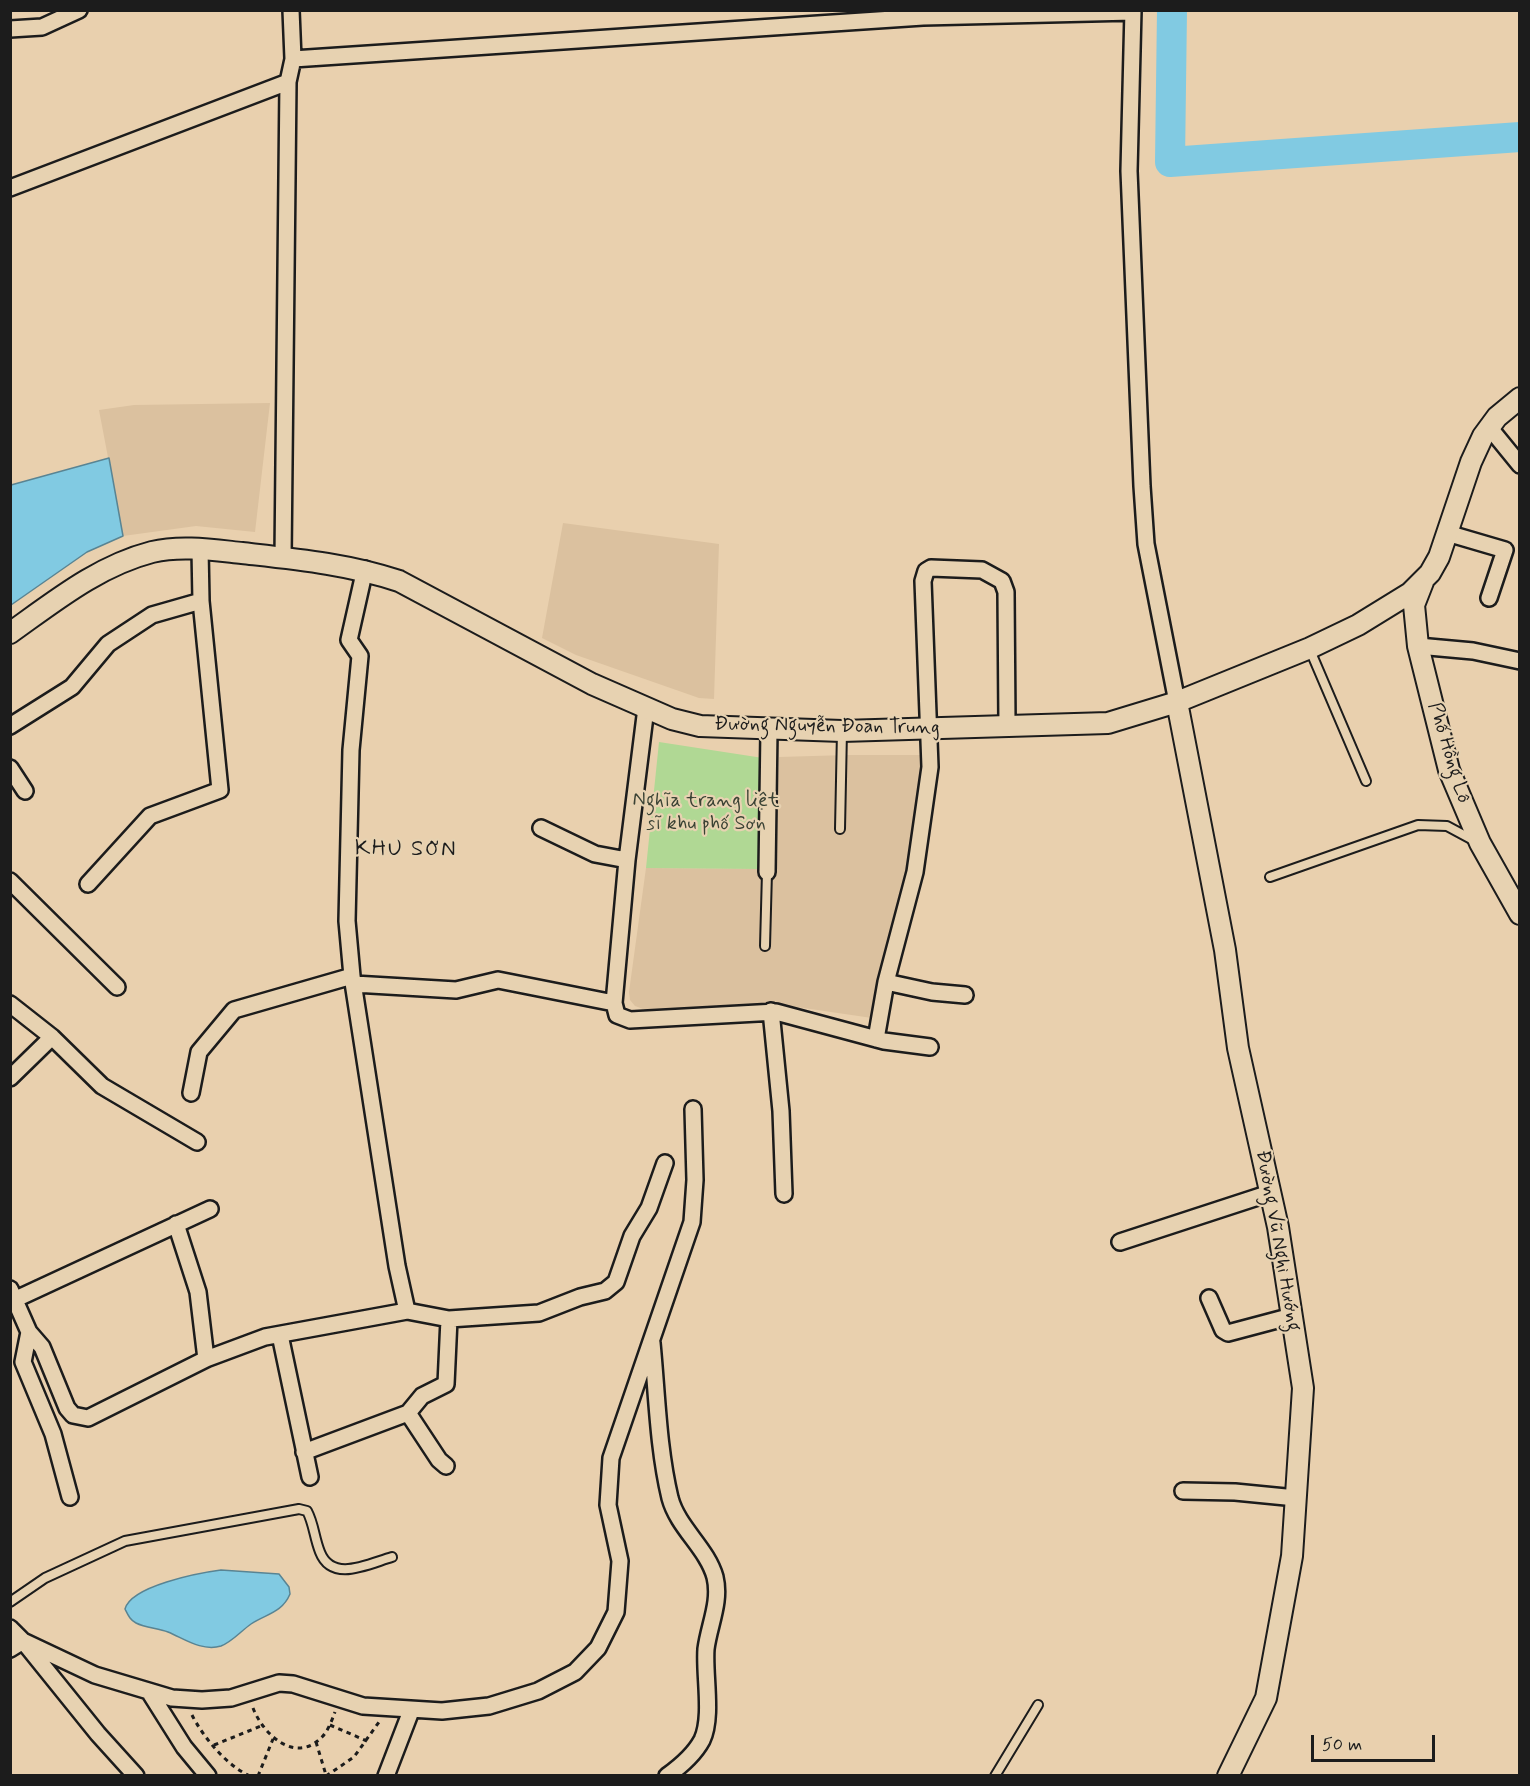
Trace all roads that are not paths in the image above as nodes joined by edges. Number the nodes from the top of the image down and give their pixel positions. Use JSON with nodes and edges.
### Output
{"nodes":[{"id":1,"x":43,"y":10,"type":"edge"},
{"id":2,"x":79,"y":10,"type":"edge"},
{"id":3,"x":291,"y":10,"type":"edge"},
{"id":4,"x":1133,"y":11,"type":"edge"},
{"id":5,"x":42,"y":27,"type":"junction"},
{"id":6,"x":10,"y":29,"type":"edge"},
{"id":7,"x":293,"y":59,"type":"junction"},
{"id":8,"x":288,"y":82,"type":"junction"},
{"id":9,"x":10,"y":188,"type":"edge"},
{"id":10,"x":1520,"y":398,"type":"edge"},
{"id":11,"x":1489,"y":427,"type":"junction"},
{"id":12,"x":1520,"y":465,"type":"edge"},
{"id":13,"x":1447,"y":533,"type":"junction"},
{"id":14,"x":200,"y":549,"type":"junction"},
{"id":15,"x":283,"y":557,"type":"junction"},
{"id":16,"x":365,"y":569,"type":"junction"},
{"id":17,"x":1423,"y":582,"type":"junction"},
{"id":18,"x":1489,"y":598,"type":"dead end"},
{"id":19,"x":201,"y":601,"type":"junction"},
{"id":20,"x":10,"y":633,"type":"edge"},
{"id":21,"x":1418,"y":646,"type":"junction"},
{"id":22,"x":1310,"y":648,"type":"junction"},
{"id":23,"x":1520,"y":661,"type":"edge"},
{"id":24,"x":1177,"y":702,"type":"junction"},
{"id":25,"x":646,"y":708,"type":"junction"},
{"id":26,"x":1007,"y":724,"type":"junction"},
{"id":27,"x":10,"y":726,"type":"edge"},
{"id":28,"x":929,"y":729,"type":"junction"},
{"id":29,"x":769,"y":730,"type":"junction"},
{"id":30,"x":842,"y":731,"type":"junction"},
{"id":31,"x":10,"y":768,"type":"edge"},
{"id":32,"x":1366,"y":781,"type":"dead end"},
{"id":33,"x":25,"y":791,"type":"dead end"},
{"id":34,"x":541,"y":828,"type":"dead end"},
{"id":35,"x":840,"y":829,"type":"dead end"},
{"id":36,"x":1480,"y":843,"type":"junction"},
{"id":37,"x":627,"y":860,"type":"junction"},
{"id":38,"x":767,"y":872,"type":"joint"},
{"id":39,"x":1270,"y":877,"type":"dead end"},
{"id":40,"x":10,"y":881,"type":"edge"},
{"id":41,"x":88,"y":884,"type":"dead end"},
{"id":42,"x":1520,"y":914,"type":"edge"},
{"id":43,"x":765,"y":946,"type":"dead end"},
{"id":44,"x":353,"y":980,"type":"junction"},
{"id":45,"x":886,"y":982,"type":"junction"},
{"id":46,"x":117,"y":987,"type":"dead end"},
{"id":47,"x":965,"y":995,"type":"dead end"},
{"id":48,"x":614,"y":1003,"type":"junction"},
{"id":49,"x":10,"y":1004,"type":"edge"},
{"id":50,"x":771,"y":1011,"type":"junction"},
{"id":51,"x":52,"y":1037,"type":"junction"},
{"id":52,"x":876,"y":1039,"type":"junction"},
{"id":53,"x":930,"y":1047,"type":"dead end"},
{"id":54,"x":10,"y":1078,"type":"edge"},
{"id":55,"x":191,"y":1093,"type":"dead end"},
{"id":56,"x":693,"y":1109,"type":"dead end"},
{"id":57,"x":197,"y":1142,"type":"dead end"},
{"id":58,"x":666,"y":1163,"type":"dead end"},
{"id":59,"x":1270,"y":1193,"type":"junction"},
{"id":60,"x":784,"y":1194,"type":"dead end"},
{"id":61,"x":210,"y":1209,"type":"dead end"},
{"id":62,"x":176,"y":1224,"type":"junction"},
{"id":63,"x":1120,"y":1242,"type":"dead end"},
{"id":64,"x":13,"y":1294,"type":"edge"},
{"id":65,"x":1209,"y":1298,"type":"dead end"},
{"id":66,"x":407,"y":1311,"type":"junction"},
{"id":67,"x":1292,"y":1316,"type":"junction"},
{"id":68,"x":449,"y":1319,"type":"junction"},
{"id":69,"x":29,"y":1332,"type":"junction"},
{"id":70,"x":280,"y":1335,"type":"junction"},
{"id":71,"x":651,"y":1340,"type":"junction"},
{"id":72,"x":206,"y":1359,"type":"junction"},
{"id":73,"x":408,"y":1413,"type":"junction"},
{"id":74,"x":304,"y":1452,"type":"junction"},
{"id":75,"x":446,"y":1467,"type":"dead end"},
{"id":76,"x":310,"y":1477,"type":"dead end"},
{"id":77,"x":1183,"y":1491,"type":"dead end"},
{"id":78,"x":70,"y":1497,"type":"dead end"},
{"id":79,"x":1296,"y":1498,"type":"junction"},
{"id":80,"x":392,"y":1557,"type":"dead end"},
{"id":81,"x":10,"y":1602,"type":"edge"},
{"id":82,"x":10,"y":1628,"type":"edge"},
{"id":83,"x":17,"y":1645,"type":"edge"},
{"id":84,"x":150,"y":1693,"type":"junction"},
{"id":85,"x":1038,"y":1705,"type":"dead end"},
{"id":86,"x":411,"y":1711,"type":"junction"},
{"id":87,"x":136,"y":1776,"type":"edge"},
{"id":88,"x":208,"y":1776,"type":"edge"},
{"id":89,"x":386,"y":1776,"type":"edge"},
{"id":90,"x":667,"y":1776,"type":"edge"},
{"id":91,"x":995,"y":1776,"type":"edge"},
{"id":92,"x":1228,"y":1776,"type":"edge"}],
"edges":[{"from":1,"to":5,"type":"street"},
{"from":2,"to":5,"type":"street"},
{"from":3,"to":7,"type":"street"},
{"from":4,"to":7,"type":"street"},
{"from":4,"to":24,"type":"street"},
{"from":5,"to":6,"type":"street"},
{"from":7,"to":8,"type":"street"},
{"from":8,"to":9,"type":"street"},
{"from":8,"to":15,"type":"street"},
{"from":10,"to":11,"type":"street","name":"Đường Nguyễn Đoan Trung"},
{"from":11,"to":12,"type":"street"},
{"from":11,"to":13,"type":"street","name":"Đường Nguyễn Đoan Trung"},
{"from":13,"to":17,"type":"street","name":"Đường Nguyễn Đoan Trung"},
{"from":13,"to":18,"type":"street"},
{"from":14,"to":15,"type":"street","name":"Đường Nguyễn Đoan Trung"},
{"from":14,"to":19,"type":"street"},
{"from":14,"to":20,"type":"street","name":"Đường Nguyễn Đoan Trung"},
{"from":15,"to":16,"type":"street","name":"Đường Nguyễn Đoan Trung"},
{"from":16,"to":25,"type":"street","name":"Đường Nguyễn Đoan Trung"},
{"from":16,"to":44,"type":"street"},
{"from":17,"to":21,"type":"street","name":"Phố Hồng Lô"},
{"from":17,"to":22,"type":"street","name":"Đường Nguyễn Đoan Trung"},
{"from":19,"to":27,"type":"street"},
{"from":19,"to":41,"type":"street"},
{"from":21,"to":23,"type":"street"},
{"from":21,"to":36,"type":"street","name":"Phố Hồng Lô"},
{"from":22,"to":24,"type":"street","name":"Đường Nguyễn Đoan Trung"},
{"from":22,"to":32,"type":"lane"},
{"from":24,"to":26,"type":"street","name":"Đường Nguyễn Đoan Trung"},
{"from":24,"to":59,"type":"street","name":"Đường Vũ Nghi Hướng"},
{"from":25,"to":29,"type":"street","name":"Đường Nguyễn Đoan Trung"},
{"from":25,"to":37,"type":"street"},
{"from":26,"to":28,"type":"street","name":"Đường Nguyễn Đoan Trung"},
{"from":26,"to":28,"type":"street"},
{"from":28,"to":30,"type":"street","name":"Đường Nguyễn Đoan Trung"},
{"from":28,"to":45,"type":"street"},
{"from":29,"to":30,"type":"street","name":"Đường Nguyễn Đoan Trung"},
{"from":29,"to":38,"type":"street"},
{"from":30,"to":35,"type":"lane"},
{"from":31,"to":33,"type":"street"},
{"from":34,"to":37,"type":"street"},
{"from":36,"to":39,"type":"lane"},
{"from":36,"to":42,"type":"street","name":"Phố Hồng Lô"},
{"from":37,"to":48,"type":"street"},
{"from":38,"to":43,"type":"lane"},
{"from":40,"to":46,"type":"street"},
{"from":44,"to":48,"type":"street"},
{"from":44,"to":55,"type":"street"},
{"from":44,"to":66,"type":"street"},
{"from":45,"to":47,"type":"street"},
{"from":45,"to":52,"type":"street"},
{"from":48,"to":50,"type":"street"},
{"from":49,"to":51,"type":"street"},
{"from":50,"to":52,"type":"street"},
{"from":50,"to":60,"type":"street"},
{"from":51,"to":54,"type":"street"},
{"from":51,"to":57,"type":"street"},
{"from":52,"to":53,"type":"street"},
{"from":56,"to":71,"type":"street"},
{"from":58,"to":68,"type":"street"},
{"from":59,"to":63,"type":"street"},
{"from":59,"to":67,"type":"street","name":"Đường Vũ Nghi Hướng"},
{"from":61,"to":62,"type":"street"},
{"from":62,"to":64,"type":"street"},
{"from":62,"to":72,"type":"street"},
{"from":64,"to":69,"type":"street"},
{"from":65,"to":67,"type":"street"},
{"from":66,"to":68,"type":"street"},
{"from":66,"to":70,"type":"street"},
{"from":67,"to":79,"type":"street","name":"Đường Vũ Nghi Hướng"},
{"from":68,"to":73,"type":"street"},
{"from":69,"to":72,"type":"street"},
{"from":69,"to":78,"type":"street"},
{"from":70,"to":72,"type":"street"},
{"from":70,"to":74,"type":"street"},
{"from":71,"to":86,"type":"street"},
{"from":71,"to":90,"type":"street"},
{"from":73,"to":74,"type":"street"},
{"from":73,"to":75,"type":"street"},
{"from":74,"to":76,"type":"street"},
{"from":77,"to":79,"type":"street"},
{"from":79,"to":92,"type":"street","name":"Đường Vũ Nghi Hướng"},
{"from":80,"to":81,"type":"lane"},
{"from":82,"to":83,"type":"street"},
{"from":83,"to":84,"type":"street"},
{"from":83,"to":87,"type":"street"},
{"from":84,"to":86,"type":"street"},
{"from":84,"to":88,"type":"street"},
{"from":85,"to":91,"type":"lane"},
{"from":86,"to":89,"type":"street"}]}
